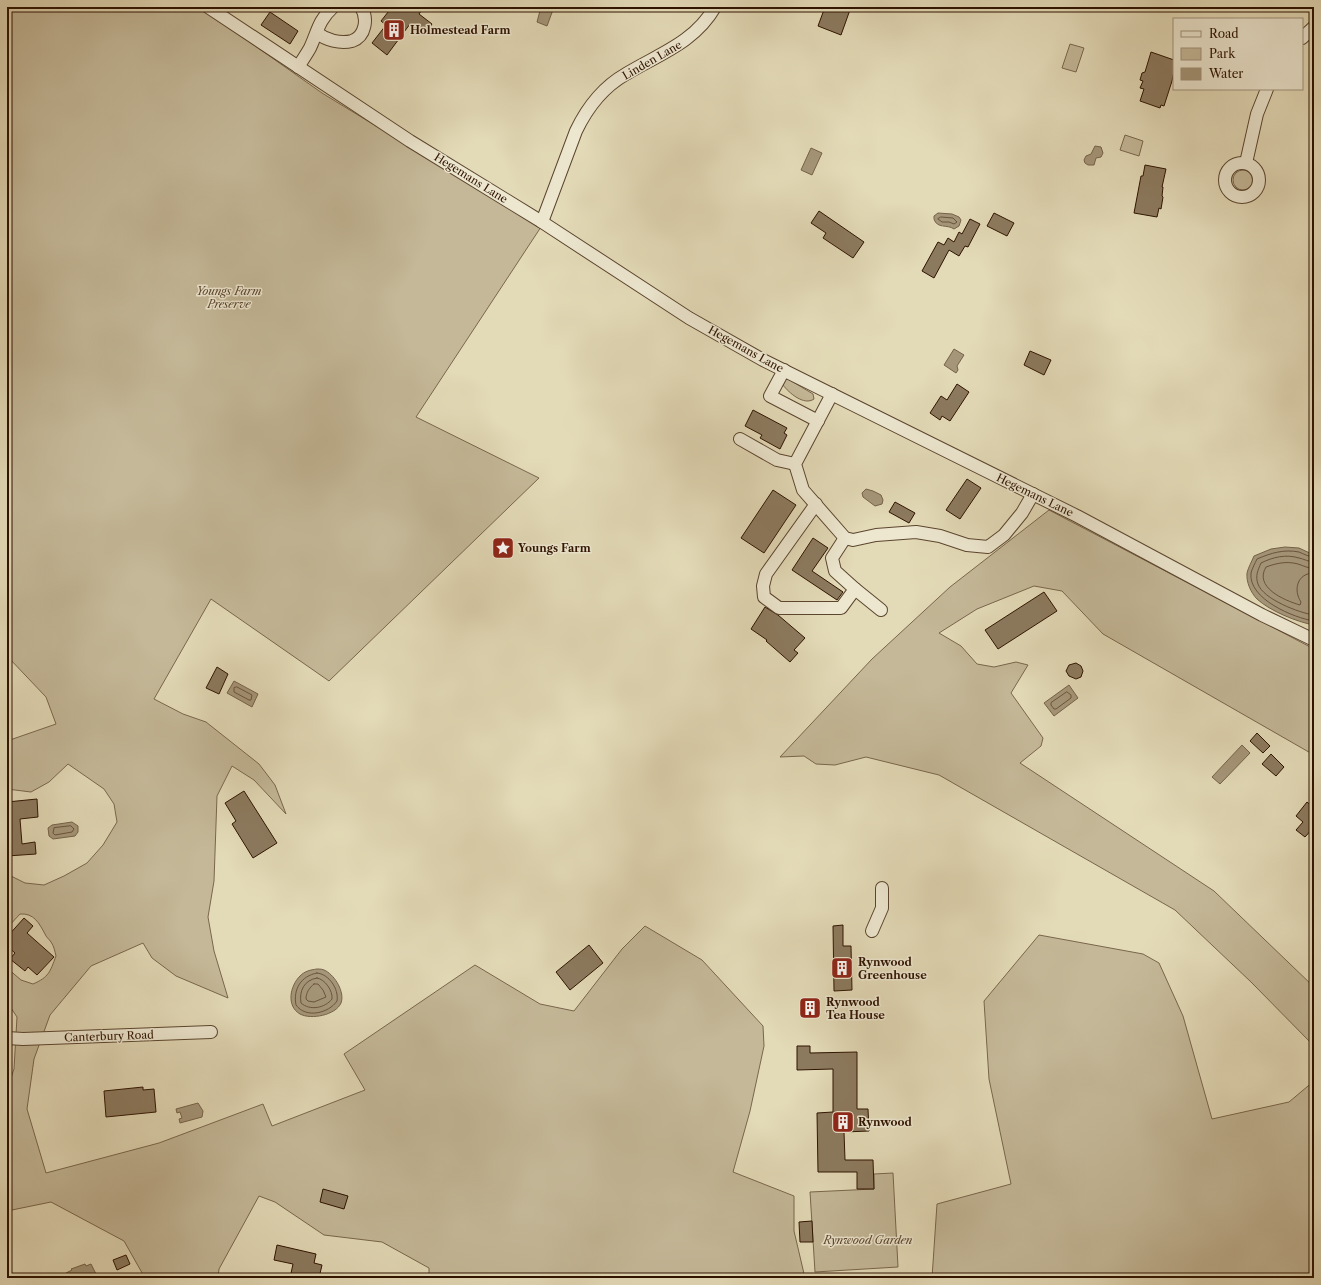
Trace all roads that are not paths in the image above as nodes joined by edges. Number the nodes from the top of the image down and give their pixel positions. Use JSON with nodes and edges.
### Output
{"nodes":[{"id":1,"x":208,"y":7,"type":"edge"},
{"id":2,"x":332,"y":7,"type":"edge"},
{"id":3,"x":362,"y":7,"type":"edge"},
{"id":4,"x":715,"y":7,"type":"edge"},
{"id":5,"x":1314,"y":27,"type":"edge"},
{"id":6,"x":316,"y":33,"type":"junction"},
{"id":7,"x":1303,"y":37,"type":"edge"},
{"id":8,"x":298,"y":67,"type":"junction"},
{"id":9,"x":1267,"y":90,"type":"edge"},
{"id":10,"x":1246,"y":163,"type":"dead end"},
{"id":11,"x":542,"y":222,"type":"junction"},
{"id":12,"x":784,"y":370,"type":"junction"},
{"id":13,"x":832,"y":394,"type":"junction"},
{"id":14,"x":818,"y":421,"type":"junction"},
{"id":15,"x":740,"y":439,"type":"dead end"},
{"id":16,"x":795,"y":464,"type":"junction"},
{"id":17,"x":1033,"y":494,"type":"junction"},
{"id":18,"x":816,"y":504,"type":"junction"},
{"id":19,"x":845,"y":538,"type":"junction"},
{"id":20,"x":855,"y":589,"type":"junction"},
{"id":21,"x":881,"y":610,"type":"dead end"},
{"id":22,"x":1314,"y":640,"type":"edge"},
{"id":23,"x":882,"y":888,"type":"dead end"},
{"id":24,"x":872,"y":931,"type":"dead end"},
{"id":25,"x":211,"y":1032,"type":"dead end"},
{"id":26,"x":7,"y":1038,"type":"edge"}],
"edges":[{"from":1,"to":8,"type":"street","name":"Hegemans Lane"},
{"from":2,"to":6,"type":"street"},
{"from":3,"to":6,"type":"street"},
{"from":4,"to":11,"type":"street","name":"Linden Lane"},
{"from":5,"to":7,"type":"street"},
{"from":6,"to":8,"type":"street"},
{"from":8,"to":11,"type":"street","name":"Hegemans Lane"},
{"from":9,"to":10,"type":"street"},
{"from":11,"to":12,"type":"street","name":"Hegemans Lane"},
{"from":12,"to":13,"type":"street","name":"Hegemans Lane"},
{"from":12,"to":14,"type":"street"},
{"from":13,"to":14,"type":"street"},
{"from":13,"to":17,"type":"street","name":"Hegemans Lane"},
{"from":14,"to":16,"type":"street"},
{"from":15,"to":16,"type":"street"},
{"from":16,"to":18,"type":"street"},
{"from":17,"to":19,"type":"street"},
{"from":17,"to":22,"type":"street","name":"Hegemans Lane"},
{"from":18,"to":19,"type":"street"},
{"from":18,"to":20,"type":"street"},
{"from":19,"to":20,"type":"street"},
{"from":20,"to":21,"type":"street"},
{"from":23,"to":24,"type":"street"},
{"from":25,"to":26,"type":"street","name":"Canterbury Road"}]}
